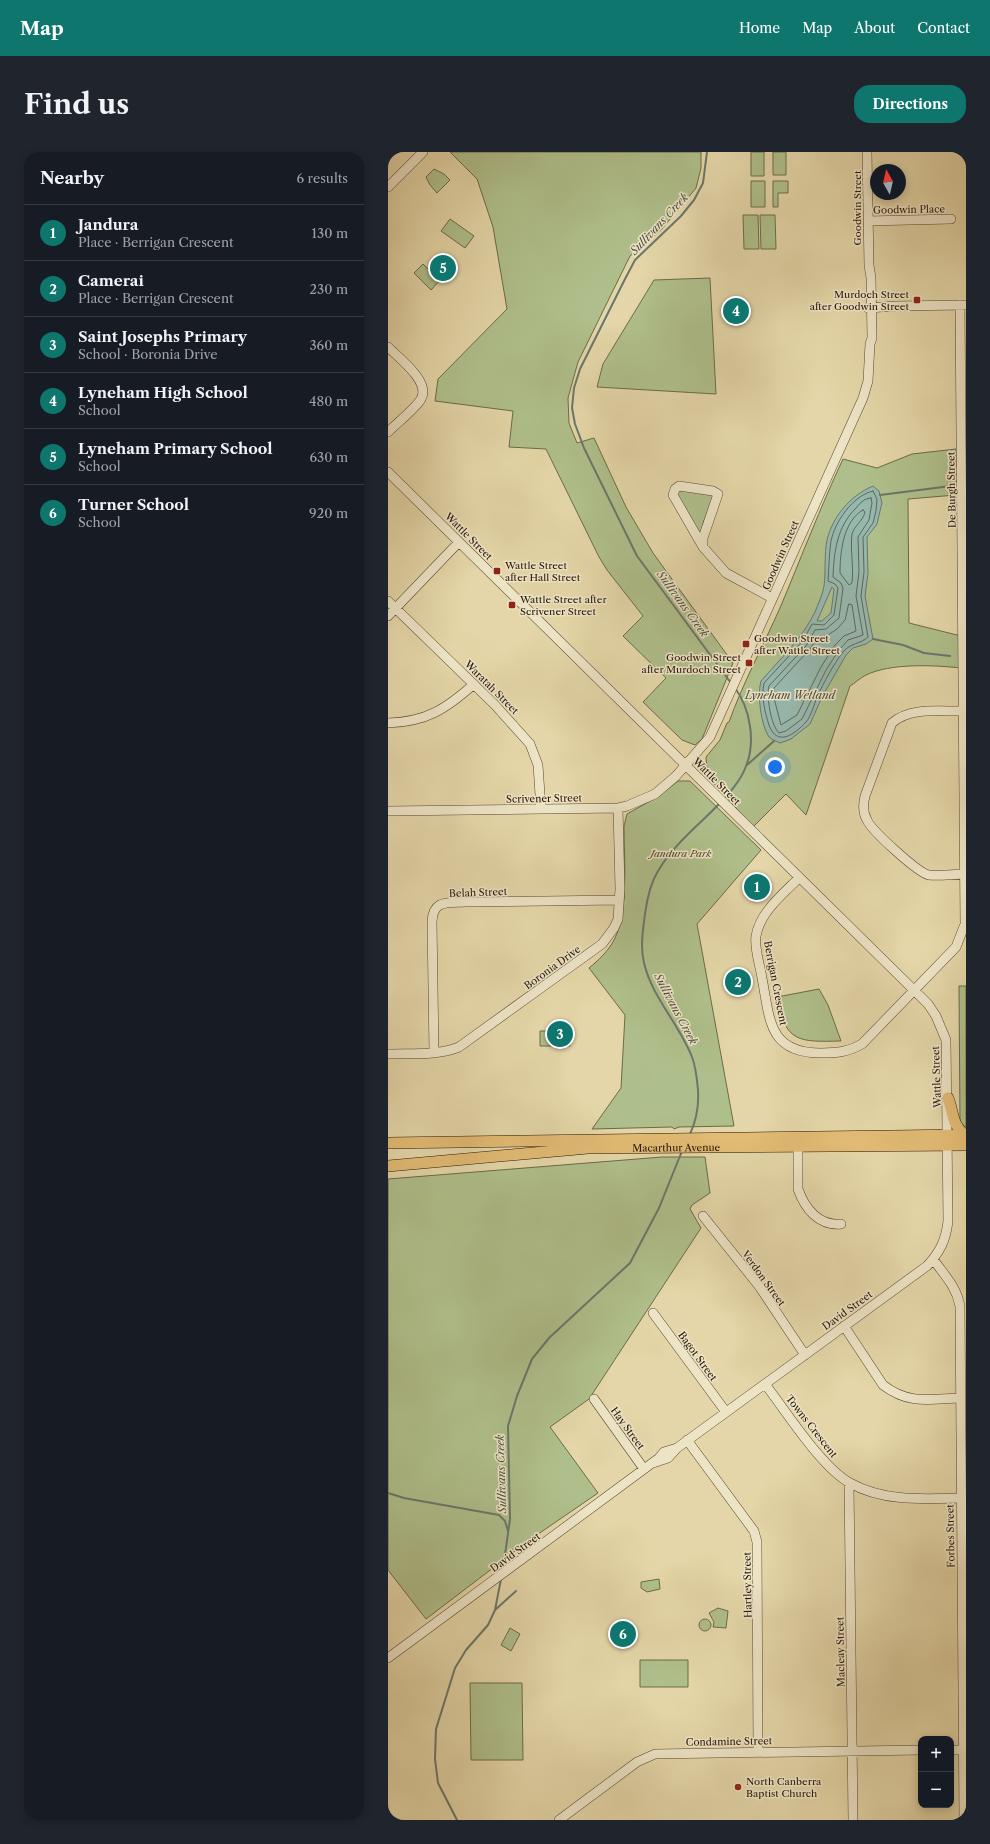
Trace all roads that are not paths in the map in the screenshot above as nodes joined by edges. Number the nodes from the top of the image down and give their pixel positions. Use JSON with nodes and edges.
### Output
{"nodes":[{"id":1,"x":423,"y":152,"type":"edge"},
{"id":2,"x":868,"y":152,"type":"edge"},
{"id":3,"x":388,"y":187,"type":"edge"},
{"id":4,"x":951,"y":219,"type":"dead end"},
{"id":5,"x":868,"y":221,"type":"junction"},
{"id":6,"x":963,"y":305,"type":"edge"},
{"id":7,"x":869,"y":306,"type":"junction"},
{"id":8,"x":388,"y":347,"type":"edge"},
{"id":9,"x":388,"y":432,"type":"edge"},
{"id":10,"x":388,"y":472,"type":"edge"},
{"id":11,"x":459,"y":542,"type":"junction"},
{"id":12,"x":703,"y":547,"type":"junction"},
{"id":13,"x":772,"y":598,"type":"junction"},
{"id":14,"x":388,"y":601,"type":"edge"},
{"id":15,"x":396,"y":609,"type":"junction"},
{"id":16,"x":388,"y":616,"type":"edge"},
{"id":17,"x":474,"y":684,"type":"junction"},
{"id":18,"x":965,"y":711,"type":"edge"},
{"id":19,"x":388,"y":722,"type":"edge"},
{"id":20,"x":686,"y":766,"type":"junction"},
{"id":21,"x":618,"y":808,"type":"junction"},
{"id":22,"x":541,"y":809,"type":"junction"},
{"id":23,"x":388,"y":811,"type":"edge"},
{"id":24,"x":966,"y":874,"type":"edge"},
{"id":25,"x":799,"y":878,"type":"junction"},
{"id":26,"x":619,"y":900,"type":"junction"},
{"id":27,"x":914,"y":990,"type":"junction"},
{"id":28,"x":434,"y":1053,"type":"junction"},
{"id":29,"x":388,"y":1054,"type":"edge"},
{"id":30,"x":948,"y":1098,"type":"junction"},
{"id":31,"x":965,"y":1139,"type":"edge"},
{"id":32,"x":798,"y":1141,"type":"junction"},
{"id":33,"x":948,"y":1141,"type":"junction"},
{"id":34,"x":388,"y":1143,"type":"edge"},
{"id":35,"x":588,"y":1144,"type":"junction"},
{"id":36,"x":388,"y":1166,"type":"edge"},
{"id":37,"x":703,"y":1216,"type":"dead end"},
{"id":38,"x":841,"y":1224,"type":"dead end"},
{"id":39,"x":933,"y":1259,"type":"junction"},
{"id":40,"x":653,"y":1313,"type":"dead end"},
{"id":41,"x":844,"y":1326,"type":"junction"},
{"id":42,"x":804,"y":1355,"type":"junction"},
{"id":43,"x":765,"y":1384,"type":"junction"},
{"id":44,"x":960,"y":1398,"type":"junction"},
{"id":45,"x":594,"y":1400,"type":"dead end"},
{"id":46,"x":726,"y":1412,"type":"junction"},
{"id":47,"x":687,"y":1440,"type":"junction"},
{"id":48,"x":644,"y":1469,"type":"junction"},
{"id":49,"x":849,"y":1483,"type":"junction"},
{"id":50,"x":961,"y":1498,"type":"junction"},
{"id":51,"x":388,"y":1658,"type":"edge"},
{"id":52,"x":918,"y":1750,"type":"edge"},
{"id":53,"x":954,"y":1750,"type":"edge"},
{"id":54,"x":965,"y":1750,"type":"edge"},
{"id":55,"x":853,"y":1751,"type":"junction"},
{"id":56,"x":758,"y":1752,"type":"junction"},
{"id":57,"x":569,"y":1817,"type":"edge"},
{"id":58,"x":559,"y":1820,"type":"edge"},
{"id":59,"x":853,"y":1820,"type":"edge"},
{"id":60,"x":964,"y":1820,"type":"edge"}],
"edges":[{"from":1,"to":3,"type":"street"},
{"from":2,"to":5,"type":"street","name":"Goodwin Street"},
{"from":4,"to":5,"type":"street","name":"Goodwin Place"},
{"from":5,"to":7,"type":"street","name":"Goodwin Street"},
{"from":6,"to":7,"type":"street"},
{"from":6,"to":18,"type":"street","name":"De Burgh Street"},
{"from":7,"to":13,"type":"street","name":"Goodwin Street"},
{"from":8,"to":9,"type":"street"},
{"from":10,"to":11,"type":"street","name":"Wattle Street"},
{"from":11,"to":15,"type":"street"},
{"from":11,"to":20,"type":"street","name":"Wattle Street"},
{"from":12,"to":12,"type":"street"},
{"from":12,"to":13,"type":"street"},
{"from":13,"to":20,"type":"street","name":"Goodwin Street"},
{"from":14,"to":15,"type":"street","name":"Waratah Street"},
{"from":15,"to":16,"type":"street"},
{"from":15,"to":17,"type":"street","name":"Waratah Street"},
{"from":17,"to":19,"type":"street"},
{"from":17,"to":22,"type":"street","name":"Waratah Street"},
{"from":18,"to":24,"type":"street","name":"De Burgh Street"},
{"from":18,"to":24,"type":"street"},
{"from":20,"to":21,"type":"street","name":"Scrivener Street"},
{"from":20,"to":25,"type":"street","name":"Wattle Street"},
{"from":21,"to":22,"type":"street","name":"Scrivener Street"},
{"from":21,"to":26,"type":"street","name":"Boronia Drive"},
{"from":22,"to":23,"type":"street","name":"Scrivener Street"},
{"from":24,"to":27,"type":"street","name":"De Burgh Street"},
{"from":25,"to":27,"type":"street","name":"Wattle Street"},
{"from":25,"to":27,"type":"street","name":"Berrigan Crescent"},
{"from":26,"to":28,"type":"street","name":"Boronia Drive"},
{"from":26,"to":28,"type":"street","name":"Belah Street"},
{"from":27,"to":30,"type":"street","name":"Wattle Street"},
{"from":28,"to":29,"type":"street","name":"Boronia Drive"},
{"from":30,"to":31,"type":"main road"},
{"from":30,"to":33,"type":"street","name":"Wattle Street"},
{"from":31,"to":33,"type":"main road","name":"Macarthur Avenue"},
{"from":32,"to":33,"type":"main road","name":"Macarthur Avenue"},
{"from":32,"to":35,"type":"main road","name":"Macarthur Avenue"},
{"from":32,"to":38,"type":"street"},
{"from":33,"to":39,"type":"street","name":"David Street"},
{"from":34,"to":35,"type":"main road","name":"Macarthur Avenue"},
{"from":35,"to":36,"type":"main road","name":"Macarthur Avenue"},
{"from":37,"to":42,"type":"street","name":"Verdon Street"},
{"from":39,"to":41,"type":"street","name":"David Street"},
{"from":39,"to":44,"type":"street","name":"Forbes Street"},
{"from":40,"to":46,"type":"street","name":"Bagot Street"},
{"from":41,"to":42,"type":"street","name":"David Street"},
{"from":41,"to":44,"type":"street"},
{"from":42,"to":43,"type":"street","name":"David Street"},
{"from":43,"to":46,"type":"street","name":"David Street"},
{"from":43,"to":49,"type":"street","name":"Towns Crescent"},
{"from":44,"to":50,"type":"street","name":"Forbes Street"},
{"from":45,"to":48,"type":"street","name":"Hay Street"},
{"from":46,"to":47,"type":"street","name":"David Street"},
{"from":47,"to":48,"type":"street","name":"David Street"},
{"from":47,"to":56,"type":"street","name":"Hartley Street"},
{"from":48,"to":51,"type":"street","name":"David Street"},
{"from":49,"to":50,"type":"street","name":"Towns Crescent"},
{"from":49,"to":55,"type":"street","name":"Macleay Street"},
{"from":50,"to":54,"type":"street","name":"Forbes Street"},
{"from":52,"to":55,"type":"street","name":"Condamine Street"},
{"from":53,"to":54,"type":"street"},
{"from":54,"to":60,"type":"street","name":"Forbes Street"},
{"from":55,"to":56,"type":"street","name":"Condamine Street"},
{"from":55,"to":59,"type":"street","name":"Macleay Street"},
{"from":56,"to":57,"type":"street","name":"Condamine Street"},
{"from":57,"to":58,"type":"street","name":"Condamine Street"}]}
